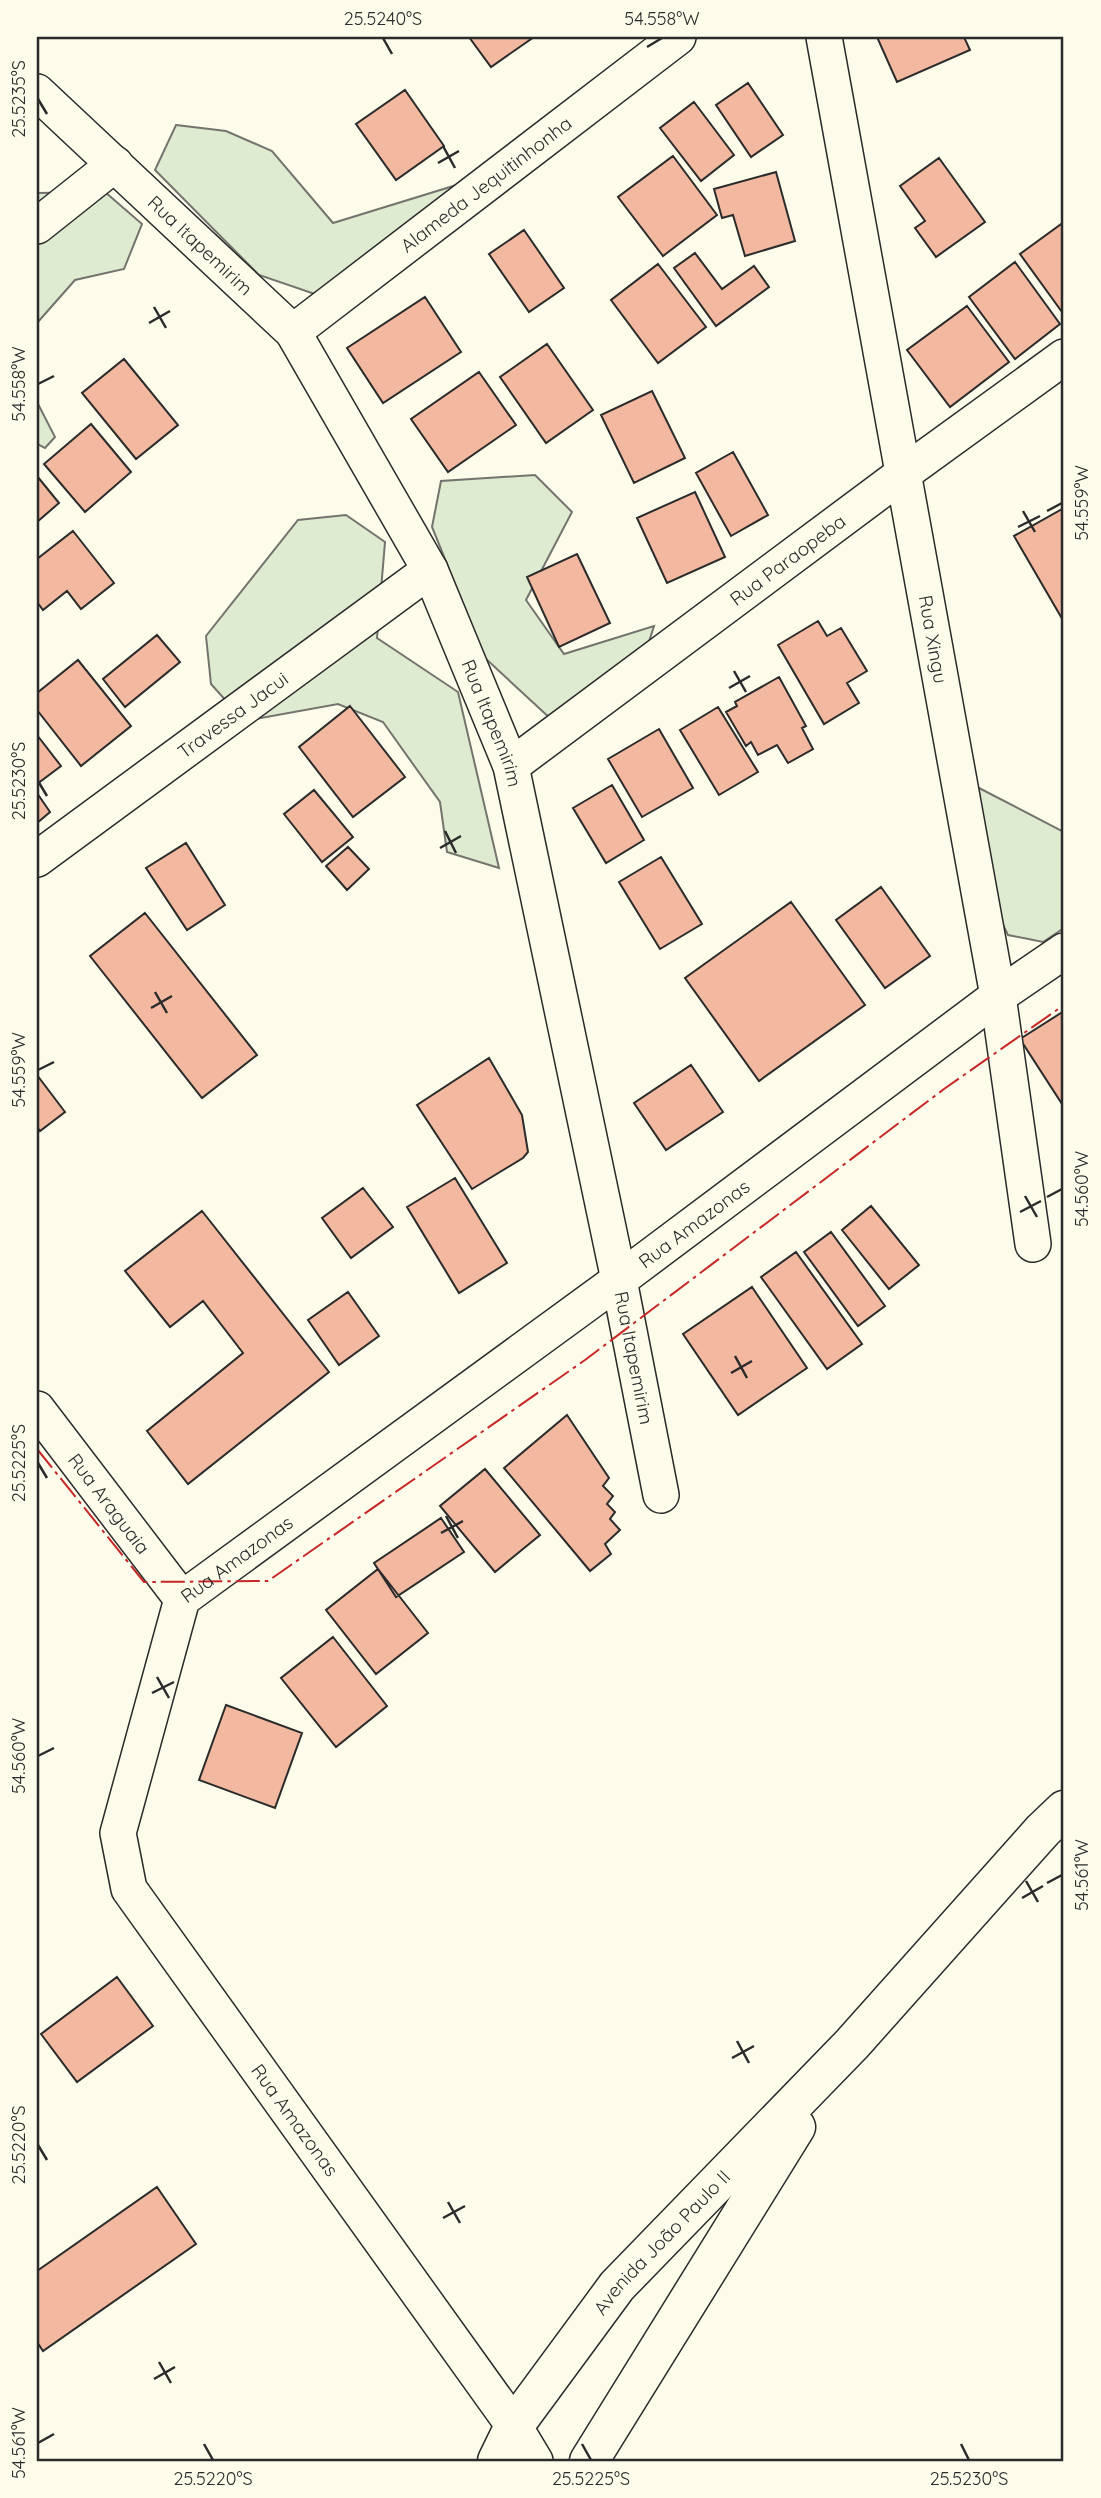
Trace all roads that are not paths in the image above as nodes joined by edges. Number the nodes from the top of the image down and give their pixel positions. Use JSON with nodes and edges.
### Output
{"nodes":[{"id":1,"x":678,"y":37,"type":"edge"},
{"id":2,"x":824,"y":37,"type":"edge"},
{"id":3,"x":37,"y":92,"type":"edge"},
{"id":4,"x":115,"y":164,"type":"junction"},
{"id":5,"x":37,"y":226,"type":"edge"},
{"id":6,"x":293,"y":332,"type":"junction"},
{"id":7,"x":1064,"y":357,"type":"edge"},
{"id":8,"x":904,"y":472,"type":"junction"},
{"id":9,"x":430,"y":570,"type":"junction"},
{"id":10,"x":511,"y":766,"type":"junction"},
{"id":11,"x":37,"y":859,"type":"edge"},
{"id":12,"x":1064,"y":951,"type":"edge"},
{"id":13,"x":998,"y":996,"type":"junction"},
{"id":14,"x":1033,"y":1244,"type":"dead end"},
{"id":15,"x":619,"y":1280,"type":"junction"},
{"id":16,"x":37,"y":1409,"type":"edge"},
{"id":17,"x":661,"y":1495,"type":"dead end"},
{"id":18,"x":182,"y":1599,"type":"junction"},
{"id":19,"x":1064,"y":1810,"type":"edge"},
{"id":20,"x":852,"y":2044,"type":"junction"},
{"id":21,"x":514,"y":2426,"type":"junction"},
{"id":22,"x":497,"y":2461,"type":"edge"},
{"id":23,"x":535,"y":2461,"type":"edge"},
{"id":24,"x":589,"y":2461,"type":"edge"}],
"edges":[{"from":1,"to":6,"type":"street","name":"Alameda Jequitinhonha"},
{"from":2,"to":8,"type":"street","name":"Rua Xingu"},
{"from":3,"to":4,"type":"street","name":"Rua Itapemirim"},
{"from":4,"to":5,"type":"street"},
{"from":4,"to":6,"type":"street","name":"Rua Itapemirim"},
{"from":6,"to":9,"type":"street","name":"Rua Itapemirim"},
{"from":7,"to":8,"type":"street","name":"Rua Paraopeba"},
{"from":8,"to":10,"type":"street","name":"Rua Paraopeba"},
{"from":8,"to":13,"type":"street","name":"Rua Xingu"},
{"from":9,"to":10,"type":"street","name":"Rua Itapemirim"},
{"from":9,"to":11,"type":"street","name":"Travessa Jacui"},
{"from":10,"to":15,"type":"street","name":"Rua Itapemirim"},
{"from":12,"to":13,"type":"street","name":"Rua Amazonas"},
{"from":13,"to":14,"type":"street","name":"Rua Xingu"},
{"from":13,"to":15,"type":"street","name":"Rua Amazonas"},
{"from":15,"to":17,"type":"street","name":"Rua Itapemirim"},
{"from":15,"to":18,"type":"street","name":"Rua Amazonas"},
{"from":16,"to":18,"type":"street","name":"Rua Araguaia"},
{"from":18,"to":21,"type":"street","name":"Rua Amazonas"},
{"from":19,"to":20,"type":"main road","name":"Avenida João Paulo II"},
{"from":20,"to":21,"type":"main road","name":"Avenida João Paulo II"},
{"from":20,"to":24,"type":"main road","name":"Avenida João Paulo II"},
{"from":21,"to":22,"type":"main road","name":"Avenida João Paulo II"},
{"from":21,"to":23,"type":"street","name":"Rua Amazonas"}]}
